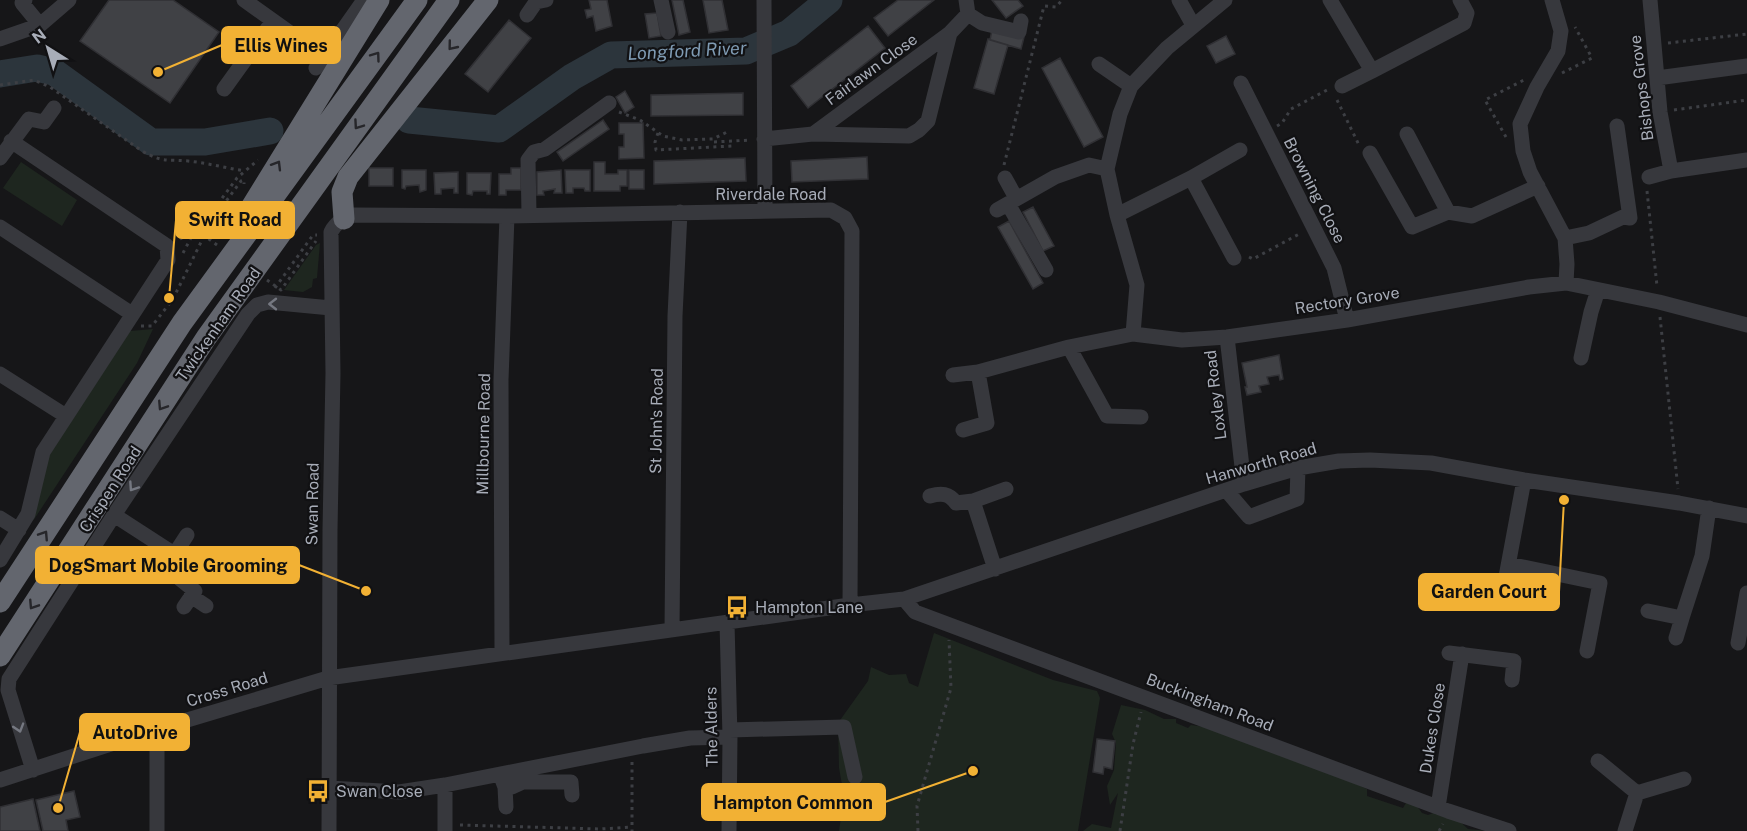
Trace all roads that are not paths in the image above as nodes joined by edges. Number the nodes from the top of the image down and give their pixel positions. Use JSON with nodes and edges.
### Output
{"nodes":[{"id":1,"x":25,"y":0,"type":"edge"},
{"id":2,"x":69,"y":0,"type":"edge"},
{"id":3,"x":244,"y":0,"type":"edge"},
{"id":4,"x":364,"y":0,"type":"edge"},
{"id":5,"x":379,"y":0,"type":"edge"},
{"id":6,"x":417,"y":0,"type":"edge"},
{"id":7,"x":448,"y":0,"type":"edge"},
{"id":8,"x":459,"y":0,"type":"edge"},
{"id":9,"x":488,"y":0,"type":"edge"},
{"id":10,"x":546,"y":0,"type":"edge"},
{"id":11,"x":661,"y":0,"type":"edge"},
{"id":12,"x":764,"y":0,"type":"edge"},
{"id":13,"x":1179,"y":0,"type":"edge"},
{"id":14,"x":1225,"y":0,"type":"edge"},
{"id":15,"x":1330,"y":0,"type":"edge"},
{"id":16,"x":1460,"y":0,"type":"edge"},
{"id":17,"x":1552,"y":0,"type":"edge"},
{"id":18,"x":1650,"y":0,"type":"edge"},
{"id":19,"x":967,"y":7,"type":"edge"},
{"id":20,"x":527,"y":15,"type":"dead end"},
{"id":21,"x":273,"y":21,"type":"junction"},
{"id":22,"x":1021,"y":21,"type":"dead end"},
{"id":23,"x":40,"y":25,"type":"junction"},
{"id":24,"x":1193,"y":25,"type":"junction"},
{"id":25,"x":668,"y":32,"type":"dead end"},
{"id":26,"x":950,"y":33,"type":"junction"},
{"id":27,"x":0,"y":39,"type":"edge"},
{"id":28,"x":1099,"y":64,"type":"dead end"},
{"id":29,"x":1747,"y":66,"type":"edge"},
{"id":30,"x":1372,"y":71,"type":"junction"},
{"id":31,"x":392,"y":78,"type":"junction"},
{"id":32,"x":1657,"y":78,"type":"junction"},
{"id":33,"x":1240,"y":83,"type":"dead end"},
{"id":34,"x":1342,"y":85,"type":"road end"},
{"id":35,"x":1131,"y":86,"type":"junction"},
{"id":36,"x":224,"y":89,"type":"dead end"},
{"id":37,"x":609,"y":104,"type":"road end"},
{"id":38,"x":54,"y":108,"type":"dead end"},
{"id":39,"x":1617,"y":126,"type":"dead end"},
{"id":40,"x":813,"y":134,"type":"junction"},
{"id":41,"x":1407,"y":134,"type":"dead end"},
{"id":42,"x":764,"y":139,"type":"junction"},
{"id":43,"x":11,"y":141,"type":"junction"},
{"id":44,"x":1240,"y":150,"type":"dead end"},
{"id":45,"x":1370,"y":153,"type":"road end"},
{"id":46,"x":0,"y":158,"type":"edge"},
{"id":47,"x":1747,"y":160,"type":"edge"},
{"id":48,"x":1107,"y":169,"type":"junction"},
{"id":49,"x":1671,"y":171,"type":"junction"},
{"id":50,"x":1649,"y":177,"type":"road end"},
{"id":51,"x":1005,"y":178,"type":"road end"},
{"id":52,"x":1191,"y":178,"type":"junction"},
{"id":53,"x":1538,"y":186,"type":"junction"},
{"id":54,"x":1007,"y":204,"type":"junction"},
{"id":55,"x":765,"y":211,"type":"junction"},
{"id":56,"x":680,"y":212,"type":"junction"},
{"id":57,"x":1448,"y":212,"type":"junction"},
{"id":58,"x":529,"y":214,"type":"junction"},
{"id":59,"x":1117,"y":215,"type":"junction"},
{"id":60,"x":507,"y":216,"type":"junction"},
{"id":61,"x":344,"y":219,"type":"junction"},
{"id":62,"x":0,"y":227,"type":"edge"},
{"id":63,"x":1565,"y":238,"type":"junction"},
{"id":64,"x":1234,"y":258,"type":"road end"},
{"id":65,"x":1046,"y":270,"type":"dead end"},
{"id":66,"x":1566,"y":283,"type":"junction"},
{"id":67,"x":1598,"y":290,"type":"junction"},
{"id":68,"x":331,"y":308,"type":"junction"},
{"id":69,"x":128,"y":320,"type":"junction"},
{"id":70,"x":1347,"y":320,"type":"junction"},
{"id":71,"x":182,"y":323,"type":"junction"},
{"id":72,"x":1747,"y":325,"type":"edge"},
{"id":73,"x":1133,"y":334,"type":"junction"},
{"id":74,"x":1227,"y":337,"type":"junction"},
{"id":75,"x":1068,"y":347,"type":"junction"},
{"id":76,"x":1581,"y":358,"type":"dead end"},
{"id":77,"x":978,"y":372,"type":"junction"},
{"id":78,"x":0,"y":374,"type":"edge"},
{"id":79,"x":953,"y":375,"type":"dead end"},
{"id":80,"x":66,"y":417,"type":"junction"},
{"id":81,"x":1141,"y":417,"type":"dead end"},
{"id":82,"x":963,"y":430,"type":"dead end"},
{"id":83,"x":1298,"y":468,"type":"junction"},
{"id":84,"x":1524,"y":480,"type":"junction"},
{"id":85,"x":1244,"y":484,"type":"junction"},
{"id":86,"x":1006,"y":489,"type":"dead end"},
{"id":87,"x":1226,"y":490,"type":"junction"},
{"id":88,"x":930,"y":495,"type":"dead end"},
{"id":89,"x":973,"y":501,"type":"junction"},
{"id":90,"x":1709,"y":508,"type":"junction"},
{"id":91,"x":114,"y":515,"type":"junction"},
{"id":92,"x":1747,"y":516,"type":"edge"},
{"id":93,"x":0,"y":518,"type":"edge"},
{"id":94,"x":19,"y":530,"type":"junction"},
{"id":95,"x":187,"y":535,"type":"dead end"},
{"id":96,"x":179,"y":557,"type":"junction"},
{"id":97,"x":0,"y":560,"type":"edge"},
{"id":98,"x":1509,"y":564,"type":"junction"},
{"id":99,"x":995,"y":569,"type":"junction"},
{"id":100,"x":1505,"y":582,"type":"dead end"},
{"id":101,"x":1747,"y":593,"type":"edge"},
{"id":102,"x":904,"y":599,"type":"junction"},
{"id":103,"x":0,"y":602,"type":"edge"},
{"id":104,"x":850,"y":604,"type":"junction"},
{"id":105,"x":206,"y":606,"type":"dead end"},
{"id":106,"x":1648,"y":611,"type":"dead end"},
{"id":107,"x":1682,"y":618,"type":"junction"},
{"id":108,"x":727,"y":623,"type":"junction"},
{"id":109,"x":672,"y":630,"type":"junction"},
{"id":110,"x":1676,"y":638,"type":"dead end"},
{"id":111,"x":1738,"y":644,"type":"dead end"},
{"id":112,"x":1587,"y":651,"type":"dead end"},
{"id":113,"x":502,"y":653,"type":"junction"},
{"id":114,"x":0,"y":656,"type":"edge"},
{"id":115,"x":328,"y":678,"type":"junction"},
{"id":116,"x":1512,"y":680,"type":"dead end"},
{"id":117,"x":157,"y":729,"type":"junction"},
{"id":118,"x":730,"y":734,"type":"junction"},
{"id":119,"x":1598,"y":761,"type":"dead end"},
{"id":120,"x":33,"y":770,"type":"junction"},
{"id":121,"x":855,"y":777,"type":"dead end"},
{"id":122,"x":1684,"y":779,"type":"dead end"},
{"id":123,"x":0,"y":780,"type":"edge"},
{"id":124,"x":503,"y":780,"type":"junction"},
{"id":125,"x":445,"y":785,"type":"junction"},
{"id":126,"x":329,"y":788,"type":"junction"},
{"id":127,"x":1637,"y":793,"type":"junction"},
{"id":128,"x":572,"y":795,"type":"dead end"},
{"id":129,"x":506,"y":807,"type":"dead end"},
{"id":130,"x":1438,"y":807,"type":"junction"},
{"id":131,"x":445,"y":828,"type":"edge"},
{"id":132,"x":158,"y":831,"type":"edge"},
{"id":133,"x":329,"y":831,"type":"edge"},
{"id":134,"x":729,"y":831,"type":"edge"},
{"id":135,"x":1509,"y":831,"type":"edge"},
{"id":136,"x":1625,"y":831,"type":"edge"}],
"edges":[{"from":1,"to":23,"type":"street"},
{"from":2,"to":23,"type":"street"},
{"from":3,"to":21,"type":"street"},
{"from":4,"to":21,"type":"street"},
{"from":71,"to":5,"type":"highway","one_way":true},
{"from":71,"to":6,"type":"highway","name":"Twickenham Road","one_way":true},
{"from":7,"to":31,"type":"highway","name":"Twickenham Road"},
{"from":8,"to":31,"type":"highway"},
{"from":9,"to":61,"type":"highway","one_way":true},
{"from":10,"to":20,"type":"street"},
{"from":11,"to":25,"type":"street"},
{"from":12,"to":42,"type":"street"},
{"from":13,"to":24,"type":"street"},
{"from":14,"to":24,"type":"street"},
{"from":15,"to":30,"type":"street"},
{"from":16,"to":30,"type":"street"},
{"from":17,"to":53,"type":"street"},
{"from":18,"to":32,"type":"street","name":"Bishops Grove"},
{"from":19,"to":22,"type":"street","name":"Fairlawn Close"},
{"from":19,"to":26,"type":"street","name":"Fairlawn Close"},
{"from":21,"to":36,"type":"street"},
{"from":23,"to":27,"type":"street"},
{"from":24,"to":35,"type":"street"},
{"from":26,"to":40,"type":"street","name":"Fairlawn Close"},
{"from":26,"to":40,"type":"street","name":"Fairlawn Close"},
{"from":28,"to":35,"type":"street"},
{"from":29,"to":32,"type":"street"},
{"from":30,"to":34,"type":"street"},
{"from":31,"to":114,"type":"highway","name":"Twickenham Road","one_way":true},
{"from":32,"to":49,"type":"street","name":"Bishops Grove"},
{"from":33,"to":70,"type":"street","name":"Browning Close"},
{"from":35,"to":48,"type":"street"},
{"from":37,"to":58,"type":"street"},
{"from":38,"to":43,"type":"street"},
{"from":39,"to":63,"type":"street"},
{"from":40,"to":42,"type":"street","name":"Fairlawn Close"},
{"from":41,"to":57,"type":"street"},
{"from":42,"to":55,"type":"street"},
{"from":43,"to":46,"type":"street"},
{"from":43,"to":69,"type":"street"},
{"from":44,"to":52,"type":"street"},
{"from":45,"to":57,"type":"street"},
{"from":47,"to":49,"type":"street"},
{"from":48,"to":54,"type":"street"},
{"from":48,"to":59,"type":"street"},
{"from":49,"to":50,"type":"street"},
{"from":51,"to":54,"type":"street"},
{"from":52,"to":59,"type":"street"},
{"from":52,"to":64,"type":"street"},
{"from":53,"to":57,"type":"street"},
{"from":53,"to":63,"type":"street"},
{"from":54,"to":65,"type":"street"},
{"from":55,"to":56,"type":"street","name":"Riverdale Road"},
{"from":55,"to":104,"type":"street","name":"Riverdale Road"},
{"from":56,"to":58,"type":"street","name":"Riverdale Road"},
{"from":56,"to":109,"type":"street","name":"St John's Road"},
{"from":58,"to":60,"type":"street","name":"Riverdale Road"},
{"from":59,"to":73,"type":"street"},
{"from":60,"to":61,"type":"street","name":"Riverdale Road"},
{"from":60,"to":113,"type":"street","name":"Millbourne Road"},
{"from":61,"to":68,"type":"street","name":"Swan Road"},
{"from":62,"to":69,"type":"street"},
{"from":63,"to":66,"type":"street"},
{"from":66,"to":67,"type":"street","name":"Rectory Grove"},
{"from":66,"to":70,"type":"street","name":"Rectory Grove"},
{"from":67,"to":72,"type":"street","name":"Rectory Grove"},
{"from":67,"to":76,"type":"street"},
{"from":68,"to":91,"type":"street","name":"Crispen Road","one_way":true},
{"from":68,"to":115,"type":"street","name":"Swan Road"},
{"from":69,"to":80,"type":"street"},
{"from":70,"to":74,"type":"street","name":"Rectory Grove"},
{"from":103,"to":71,"type":"highway","name":"Twickenham Road","one_way":true},
{"from":73,"to":74,"type":"street","name":"Rectory Grove"},
{"from":73,"to":75,"type":"street","name":"Rectory Grove"},
{"from":74,"to":85,"type":"street","name":"Loxley Road"},
{"from":75,"to":77,"type":"street","name":"Rectory Grove"},
{"from":75,"to":81,"type":"street"},
{"from":77,"to":79,"type":"street","name":"Rectory Grove"},
{"from":77,"to":82,"type":"street"},
{"from":78,"to":80,"type":"street"},
{"from":80,"to":94,"type":"street"},
{"from":83,"to":84,"type":"street","name":"Hanworth Road"},
{"from":83,"to":85,"type":"street","name":"Hanworth Road"},
{"from":83,"to":87,"type":"street"},
{"from":84,"to":90,"type":"street","name":"Hanworth Road"},
{"from":84,"to":98,"type":"street"},
{"from":85,"to":87,"type":"street","name":"Hanworth Road"},
{"from":86,"to":89,"type":"street"},
{"from":87,"to":99,"type":"street","name":"Hanworth Road"},
{"from":88,"to":89,"type":"street"},
{"from":89,"to":99,"type":"street"},
{"from":90,"to":92,"type":"street","name":"Hanworth Road"},
{"from":90,"to":107,"type":"street"},
{"from":91,"to":96,"type":"street"},
{"from":91,"to":120,"type":"street","name":"Crispen Road","one_way":true},
{"from":93,"to":94,"type":"street"},
{"from":94,"to":97,"type":"street"},
{"from":95,"to":96,"type":"street"},
{"from":96,"to":105,"type":"street"},
{"from":98,"to":100,"type":"street"},
{"from":98,"to":112,"type":"street"},
{"from":99,"to":102,"type":"street","name":"Hanworth Road"},
{"from":101,"to":111,"type":"street"},
{"from":102,"to":104,"type":"street"},
{"from":102,"to":130,"type":"street","name":"Buckingham Road"},
{"from":104,"to":108,"type":"street"},
{"from":106,"to":107,"type":"street"},
{"from":107,"to":110,"type":"street"},
{"from":108,"to":109,"type":"street"},
{"from":108,"to":118,"type":"street","name":"The Alders"},
{"from":109,"to":113,"type":"street"},
{"from":113,"to":115,"type":"street"},
{"from":115,"to":117,"type":"street","name":"Cross Road"},
{"from":115,"to":126,"type":"street","name":"Swan Road"},
{"from":116,"to":130,"type":"street","name":"Dukes Close"},
{"from":117,"to":120,"type":"street","name":"Cross Road"},
{"from":117,"to":132,"type":"street"},
{"from":118,"to":121,"type":"street"},
{"from":118,"to":124,"type":"street"},
{"from":118,"to":134,"type":"street","name":"The Alders"},
{"from":119,"to":127,"type":"street"},
{"from":120,"to":123,"type":"street","name":"Cross Road"},
{"from":122,"to":127,"type":"street"},
{"from":124,"to":125,"type":"street"},
{"from":124,"to":128,"type":"street"},
{"from":124,"to":129,"type":"street"},
{"from":125,"to":126,"type":"street"},
{"from":125,"to":131,"type":"street"},
{"from":126,"to":133,"type":"street","name":"Swan Road"},
{"from":127,"to":136,"type":"street"},
{"from":130,"to":135,"type":"street","name":"Buckingham Road"}]}
